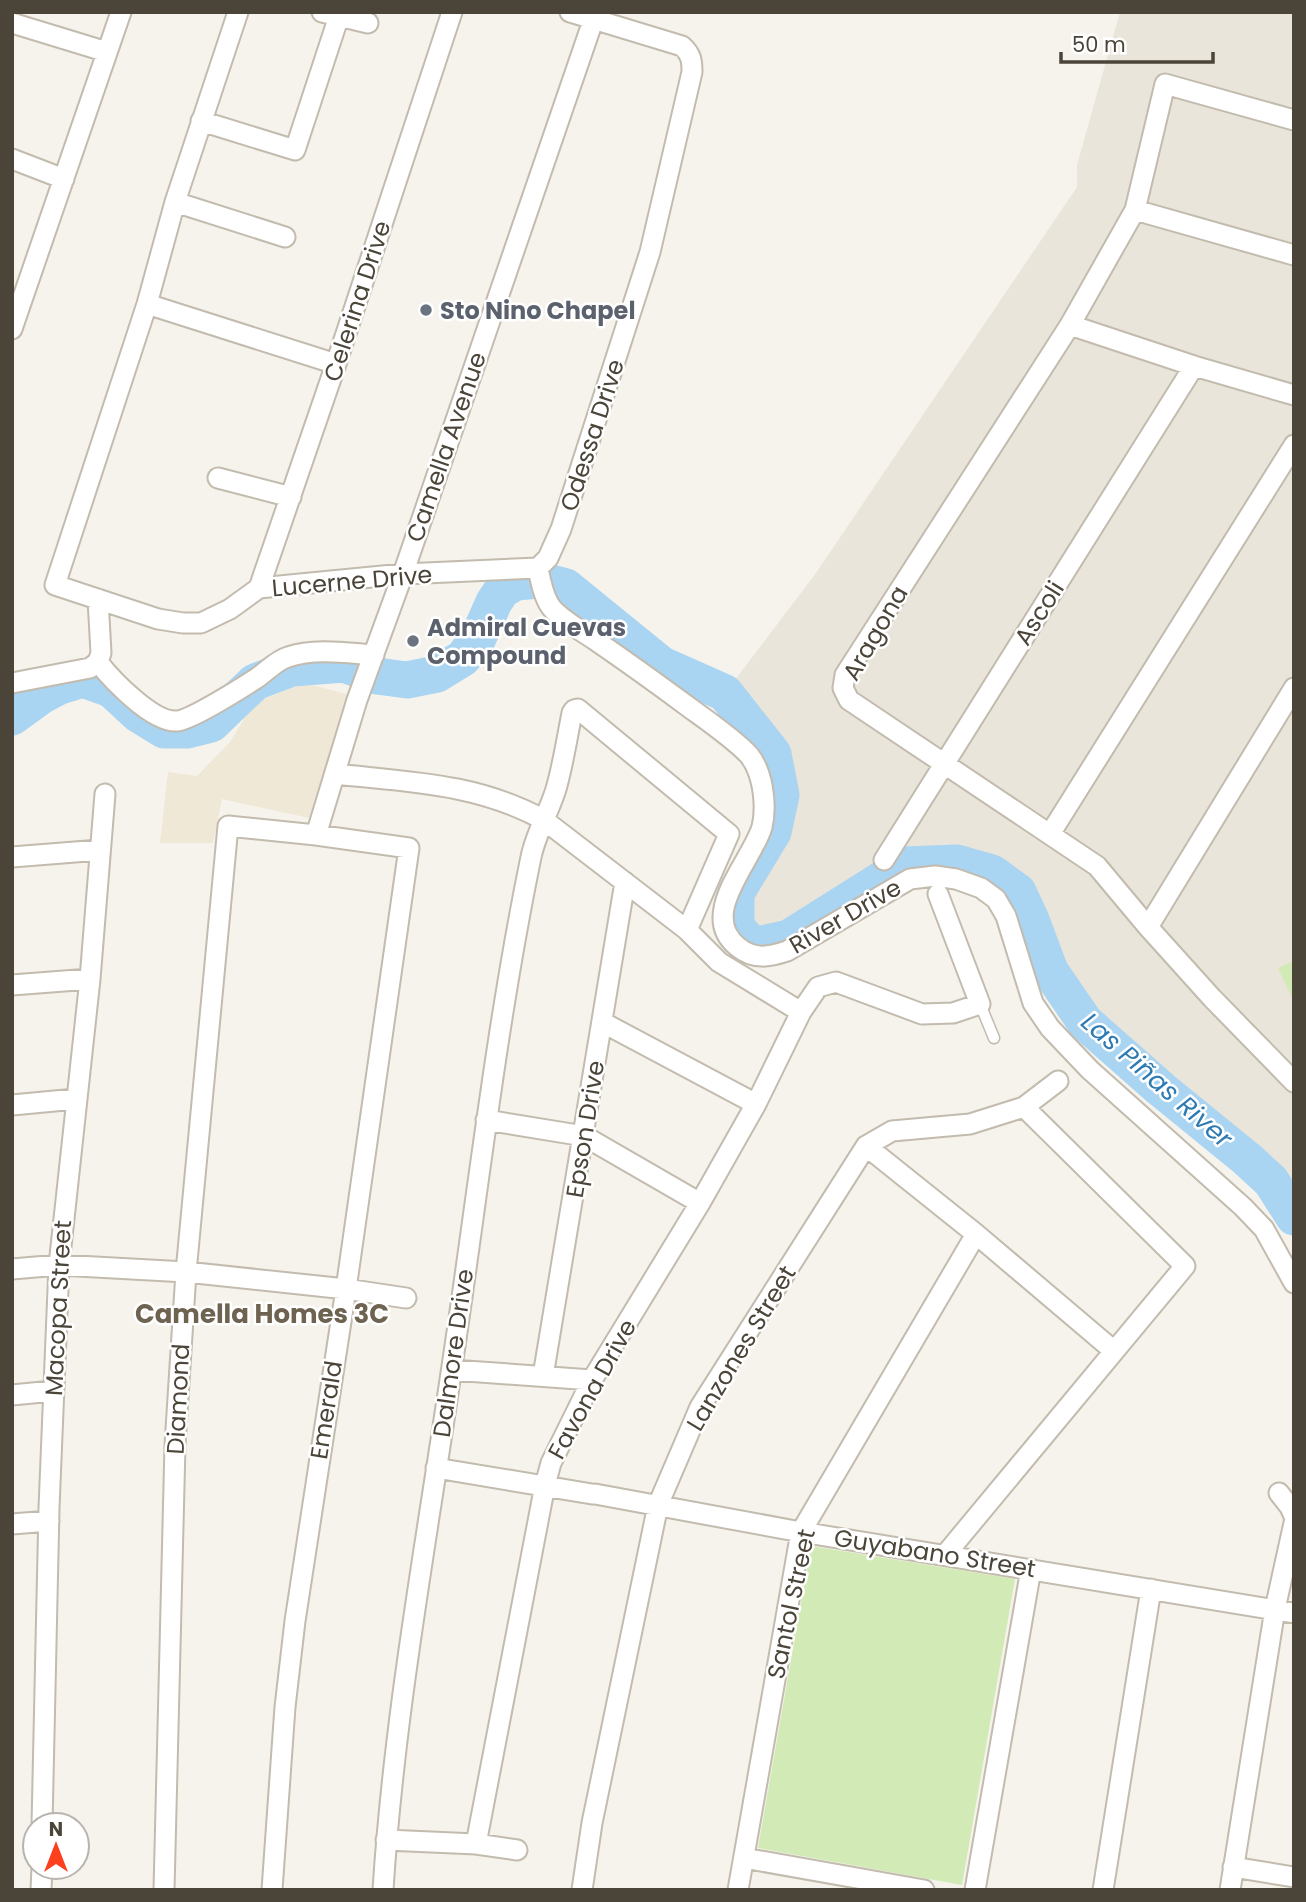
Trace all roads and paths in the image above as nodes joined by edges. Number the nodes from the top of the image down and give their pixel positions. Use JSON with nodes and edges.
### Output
{"nodes":[{"id":1,"x":121,"y":12,"type":"edge"},
{"id":2,"x":238,"y":12,"type":"edge"},
{"id":3,"x":453,"y":12,"type":"edge"},
{"id":4,"x":570,"y":12,"type":"edge"},
{"id":5,"x":330,"y":14,"type":"edge"},
{"id":6,"x":594,"y":16,"type":"edge"},
{"id":7,"x":12,"y":23,"type":"edge"},
{"id":8,"x":368,"y":23,"type":"dead end"},
{"id":9,"x":107,"y":52,"type":"junction"},
{"id":10,"x":1294,"y":120,"type":"edge"},
{"id":11,"x":201,"y":121,"type":"junction"},
{"id":12,"x":12,"y":159,"type":"edge"},
{"id":13,"x":64,"y":179,"type":"junction"},
{"id":14,"x":176,"y":202,"type":"junction"},
{"id":15,"x":1135,"y":210,"type":"junction"},
{"id":16,"x":285,"y":237,"type":"dead end"},
{"id":17,"x":1294,"y":256,"type":"edge"},
{"id":18,"x":147,"y":304,"type":"junction"},
{"id":19,"x":1070,"y":325,"type":"junction"},
{"id":20,"x":12,"y":329,"type":"edge"},
{"id":21,"x":336,"y":364,"type":"junction"},
{"id":22,"x":1194,"y":366,"type":"junction"},
{"id":23,"x":1294,"y":395,"type":"edge"},
{"id":24,"x":1294,"y":446,"type":"edge"},
{"id":25,"x":218,"y":478,"type":"dead end"},
{"id":26,"x":291,"y":497,"type":"junction"},
{"id":27,"x":539,"y":573,"type":"junction"},
{"id":28,"x":402,"y":574,"type":"junction"},
{"id":29,"x":259,"y":588,"type":"junction"},
{"id":30,"x":98,"y":599,"type":"junction"},
{"id":31,"x":372,"y":659,"type":"junction"},
{"id":32,"x":98,"y":662,"type":"junction"},
{"id":33,"x":12,"y":683,"type":"edge"},
{"id":34,"x":1292,"y":699,"type":"edge"},
{"id":35,"x":944,"y":763,"type":"junction"},
{"id":36,"x":335,"y":774,"type":"junction"},
{"id":37,"x":105,"y":794,"type":"dead end"},
{"id":38,"x":544,"y":820,"type":"junction"},
{"id":39,"x":1049,"y":834,"type":"junction"},
{"id":40,"x":316,"y":835,"type":"junction"},
{"id":41,"x":100,"y":850,"type":"junction"},
{"id":42,"x":12,"y":857,"type":"edge"},
{"id":43,"x":884,"y":860,"type":"dead end"},
{"id":44,"x":625,"y":882,"type":"junction"},
{"id":45,"x":938,"y":894,"type":"dead end"},
{"id":46,"x":1148,"y":927,"type":"junction"},
{"id":47,"x":687,"y":930,"type":"junction"},
{"id":48,"x":90,"y":979,"type":"junction"},
{"id":49,"x":12,"y":985,"type":"edge"},
{"id":50,"x":980,"y":1004,"type":"junction"},
{"id":51,"x":802,"y":1012,"type":"junction"},
{"id":52,"x":602,"y":1021,"type":"junction"},
{"id":53,"x":994,"y":1038,"type":"dead end"},
{"id":54,"x":1058,"y":1081,"type":"dead end"},
{"id":55,"x":1294,"y":1082,"type":"edge"},
{"id":56,"x":76,"y":1099,"type":"junction"},
{"id":57,"x":756,"y":1104,"type":"junction"},
{"id":58,"x":12,"y":1105,"type":"edge"},
{"id":59,"x":1024,"y":1107,"type":"junction"},
{"id":60,"x":485,"y":1120,"type":"junction"},
{"id":61,"x":584,"y":1136,"type":"junction"},
{"id":62,"x":866,"y":1146,"type":"junction"},
{"id":63,"x":700,"y":1203,"type":"junction"},
{"id":64,"x":976,"y":1234,"type":"junction"},
{"id":65,"x":59,"y":1265,"type":"junction"},
{"id":66,"x":12,"y":1269,"type":"edge"},
{"id":67,"x":186,"y":1272,"type":"junction"},
{"id":68,"x":1294,"y":1283,"type":"edge"},
{"id":69,"x":346,"y":1289,"type":"junction"},
{"id":70,"x":406,"y":1298,"type":"dead end"},
{"id":71,"x":1114,"y":1352,"type":"junction"},
{"id":72,"x":452,"y":1370,"type":"junction"},
{"id":73,"x":543,"y":1376,"type":"junction"},
{"id":74,"x":593,"y":1380,"type":"junction"},
{"id":75,"x":53,"y":1391,"type":"junction"},
{"id":76,"x":12,"y":1395,"type":"edge"},
{"id":77,"x":436,"y":1468,"type":"junction"},
{"id":78,"x":545,"y":1486,"type":"junction"},
{"id":79,"x":1279,"y":1493,"type":"dead end"},
{"id":80,"x":658,"y":1505,"type":"junction"},
{"id":81,"x":1294,"y":1516,"type":"edge"},
{"id":82,"x":49,"y":1521,"type":"junction"},
{"id":83,"x":1294,"y":1523,"type":"edge"},
{"id":84,"x":12,"y":1524,"type":"edge"},
{"id":85,"x":801,"y":1532,"type":"junction"},
{"id":86,"x":945,"y":1555,"type":"junction"},
{"id":87,"x":1031,"y":1569,"type":"junction"},
{"id":88,"x":1151,"y":1589,"type":"junction"},
{"id":89,"x":1284,"y":1611,"type":"edge"},
{"id":90,"x":43,"y":1811,"type":"edge"},
{"id":91,"x":386,"y":1840,"type":"junction"},
{"id":92,"x":476,"y":1844,"type":"junction"},
{"id":93,"x":517,"y":1850,"type":"dead end"},
{"id":94,"x":744,"y":1858,"type":"junction"},
{"id":95,"x":1233,"y":1867,"type":"junction"},
{"id":96,"x":1294,"y":1877,"type":"edge"},
{"id":97,"x":164,"y":1890,"type":"edge"},
{"id":98,"x":272,"y":1890,"type":"edge"},
{"id":99,"x":383,"y":1890,"type":"edge"},
{"id":100,"x":582,"y":1890,"type":"edge"},
{"id":101,"x":738,"y":1890,"type":"edge"},
{"id":102,"x":924,"y":1890,"type":"edge"},
{"id":103,"x":975,"y":1890,"type":"edge"},
{"id":104,"x":1103,"y":1890,"type":"edge"},
{"id":105,"x":1230,"y":1890,"type":"edge"}],
"edges":[{"from":1,"to":9,"type":"street"},
{"from":2,"to":11,"type":"street"},
{"from":3,"to":21,"type":"street","name":"Celerina Drive"},
{"from":4,"to":6,"type":"street"},
{"from":5,"to":8,"type":"street"},
{"from":5,"to":11,"type":"street"},
{"from":6,"to":27,"type":"street","name":"Odessa Drive"},
{"from":6,"to":28,"type":"street","name":"Camella Avenue"},
{"from":7,"to":9,"type":"street"},
{"from":9,"to":13,"type":"street"},
{"from":10,"to":15,"type":"street","name":"Aragona"},
{"from":11,"to":14,"type":"street"},
{"from":12,"to":13,"type":"street"},
{"from":13,"to":20,"type":"street"},
{"from":14,"to":16,"type":"street"},
{"from":14,"to":18,"type":"street"},
{"from":15,"to":17,"type":"street"},
{"from":15,"to":19,"type":"street","name":"Aragona"},
{"from":18,"to":21,"type":"street"},
{"from":18,"to":30,"type":"street","name":"Lucerne Drive"},
{"from":19,"to":22,"type":"street"},
{"from":19,"to":35,"type":"street","name":"Aragona"},
{"from":21,"to":26,"type":"street","name":"Celerina Drive"},
{"from":22,"to":23,"type":"street"},
{"from":22,"to":35,"type":"street","name":"Ascoli"},
{"from":24,"to":39,"type":"street"},
{"from":25,"to":26,"type":"street"},
{"from":26,"to":29,"type":"street","name":"Celerina Drive"},
{"from":27,"to":28,"type":"street","name":"Lucerne Drive"},
{"from":27,"to":68,"type":"street","name":"River Drive"},
{"from":28,"to":29,"type":"street","name":"Lucerne Drive"},
{"from":28,"to":31,"type":"street","name":"Camella Avenue"},
{"from":29,"to":30,"type":"street","name":"Lucerne Drive"},
{"from":30,"to":32,"type":"street"},
{"from":31,"to":32,"type":"street"},
{"from":31,"to":36,"type":"street","name":"Camella Avenue"},
{"from":32,"to":33,"type":"street"},
{"from":34,"to":46,"type":"street"},
{"from":35,"to":39,"type":"street","name":"Aragona"},
{"from":35,"to":43,"type":"street","name":"Ascoli"},
{"from":36,"to":38,"type":"street"},
{"from":36,"to":40,"type":"street","name":"Camella Avenue"},
{"from":37,"to":41,"type":"street","name":"Macopa Street"},
{"from":38,"to":44,"type":"street"},
{"from":38,"to":47,"type":"street","name":"Dalmore Drive"},
{"from":38,"to":60,"type":"street","name":"Dalmore Drive"},
{"from":39,"to":46,"type":"street","name":"Aragona"},
{"from":40,"to":67,"type":"street","name":"Diamond"},
{"from":40,"to":69,"type":"street","name":"Emerald"},
{"from":41,"to":42,"type":"street"},
{"from":41,"to":48,"type":"street","name":"Macopa Street"},
{"from":44,"to":47,"type":"street"},
{"from":44,"to":52,"type":"street","name":"Epson Drive"},
{"from":45,"to":50,"type":"street"},
{"from":46,"to":55,"type":"street","name":"Aragona"},
{"from":47,"to":51,"type":"street"},
{"from":48,"to":49,"type":"street"},
{"from":48,"to":56,"type":"street","name":"Macopa Street"},
{"from":50,"to":51,"type":"street","name":"Favona Drive"},
{"from":50,"to":53,"type":"lane"},
{"from":51,"to":57,"type":"street","name":"Favona Drive"},
{"from":52,"to":57,"type":"street"},
{"from":52,"to":61,"type":"street","name":"Epson Drive"},
{"from":54,"to":59,"type":"street"},
{"from":56,"to":58,"type":"street"},
{"from":56,"to":65,"type":"street","name":"Macopa Street"},
{"from":57,"to":63,"type":"street","name":"Favona Drive"},
{"from":59,"to":62,"type":"street"},
{"from":59,"to":71,"type":"street"},
{"from":60,"to":61,"type":"street"},
{"from":60,"to":72,"type":"street","name":"Dalmore Drive"},
{"from":61,"to":63,"type":"street"},
{"from":61,"to":73,"type":"street","name":"Epson Drive"},
{"from":62,"to":64,"type":"street"},
{"from":62,"to":80,"type":"street","name":"Lanzones Street"},
{"from":63,"to":74,"type":"street","name":"Favona Drive"},
{"from":64,"to":71,"type":"street"},
{"from":64,"to":85,"type":"street","name":"Santol Street"},
{"from":65,"to":66,"type":"street"},
{"from":65,"to":67,"type":"street"},
{"from":65,"to":75,"type":"street","name":"Macopa Street"},
{"from":67,"to":69,"type":"street"},
{"from":67,"to":97,"type":"street","name":"Diamond"},
{"from":69,"to":70,"type":"street"},
{"from":69,"to":98,"type":"street","name":"Emerald"},
{"from":71,"to":86,"type":"street"},
{"from":72,"to":73,"type":"street"},
{"from":72,"to":77,"type":"street","name":"Dalmore Drive"},
{"from":73,"to":74,"type":"street"},
{"from":74,"to":78,"type":"street","name":"Favona Drive"},
{"from":75,"to":76,"type":"street"},
{"from":75,"to":82,"type":"street","name":"Macopa Street"},
{"from":77,"to":78,"type":"street","name":"Guyabano Street"},
{"from":77,"to":91,"type":"street","name":"Dalmore Drive"},
{"from":78,"to":80,"type":"street","name":"Guyabano Street"},
{"from":78,"to":92,"type":"street","name":"Favona Drive"},
{"from":79,"to":81,"type":"street"},
{"from":80,"to":85,"type":"street","name":"Guyabano Street"},
{"from":80,"to":100,"type":"street","name":"Lanzones Street"},
{"from":82,"to":84,"type":"street"},
{"from":82,"to":90,"type":"street","name":"Macopa Street"},
{"from":83,"to":89,"type":"street"},
{"from":85,"to":86,"type":"street","name":"Guyabano Street"},
{"from":85,"to":94,"type":"street","name":"Santol Street"},
{"from":86,"to":87,"type":"street","name":"Guyabano Street"},
{"from":87,"to":88,"type":"street","name":"Guyabano Street"},
{"from":87,"to":103,"type":"street"},
{"from":88,"to":89,"type":"street","name":"Guyabano Street"},
{"from":88,"to":104,"type":"street"},
{"from":89,"to":95,"type":"street"},
{"from":91,"to":92,"type":"street"},
{"from":91,"to":99,"type":"street","name":"Dalmore Drive"},
{"from":92,"to":93,"type":"street"},
{"from":94,"to":101,"type":"street","name":"Santol Street"},
{"from":94,"to":102,"type":"street"},
{"from":95,"to":96,"type":"street"},
{"from":95,"to":105,"type":"street"}]}
